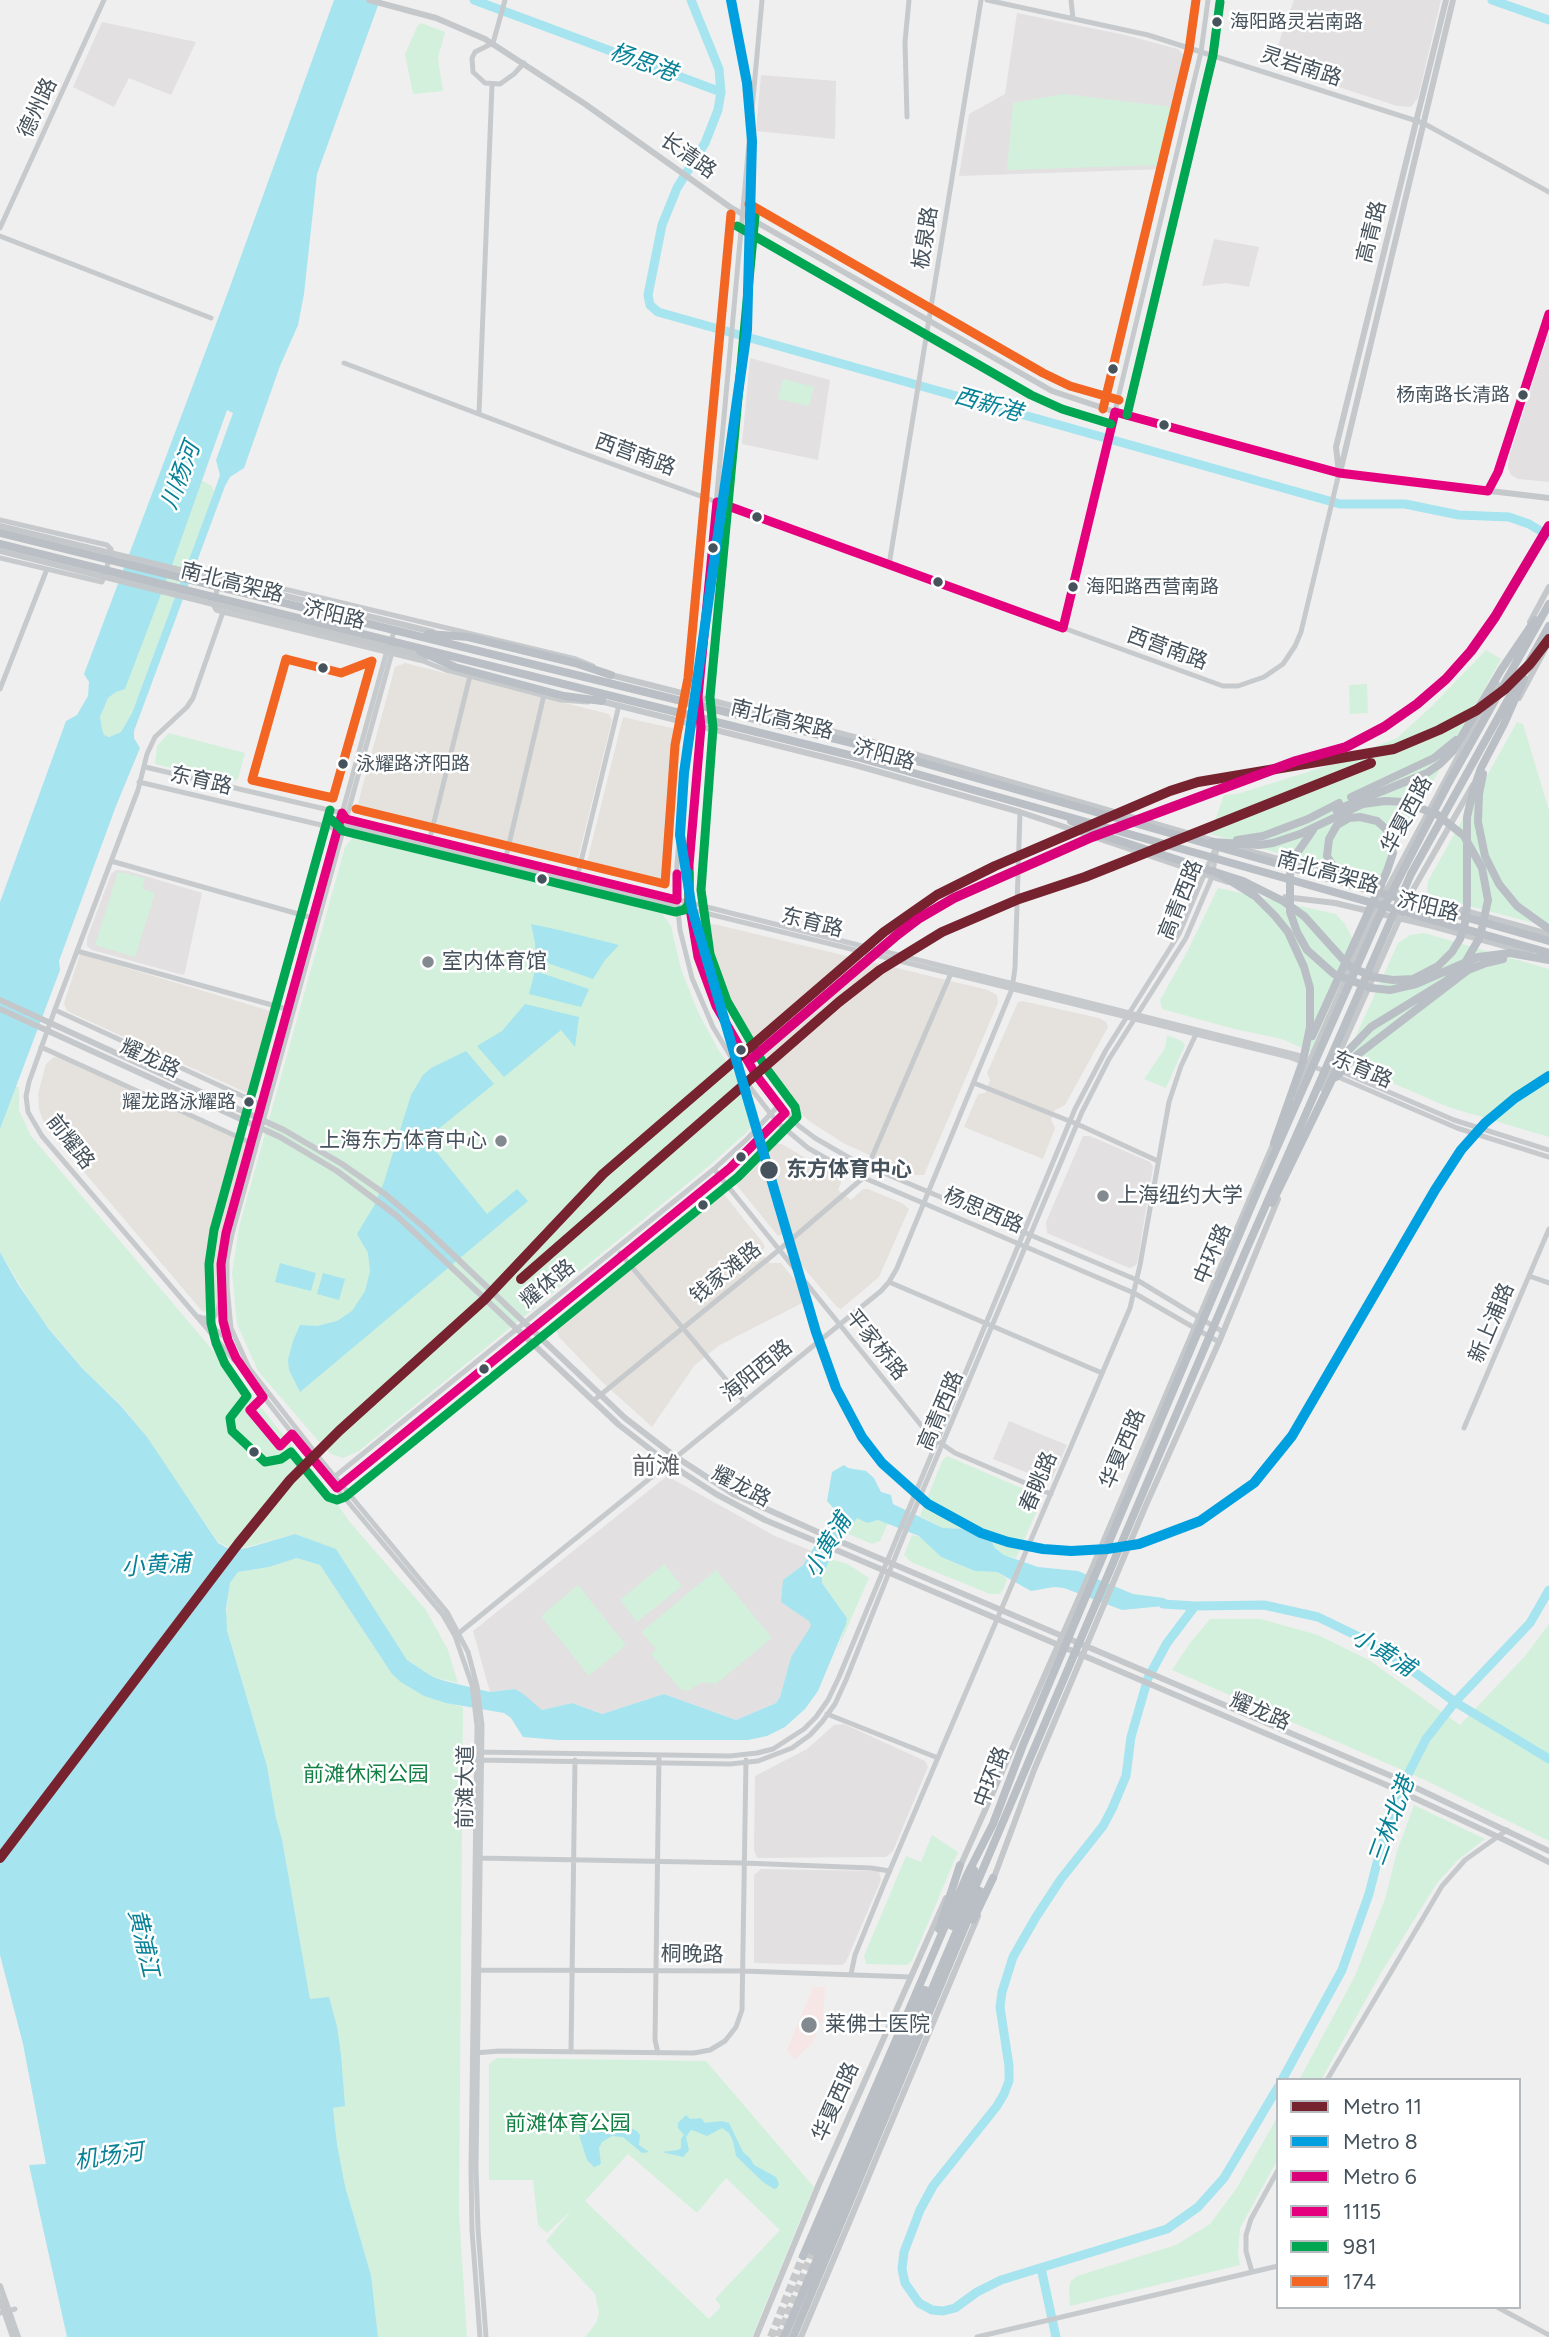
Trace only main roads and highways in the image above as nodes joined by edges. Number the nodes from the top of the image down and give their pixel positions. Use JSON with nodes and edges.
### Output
{"nodes":[{"id":1,"x":369,"y":0,"type":"edge"},
{"id":2,"x":1446,"y":0,"type":"edge"},
{"id":3,"x":1453,"y":0,"type":"edge"},
{"id":4,"x":1420,"y":122,"type":"junction"},
{"id":5,"x":1339,"y":473,"type":"junction"},
{"id":6,"x":1549,"y":498,"type":"edge"},
{"id":7,"x":0,"y":526,"type":"edge"},
{"id":8,"x":0,"y":533,"type":"edge"},
{"id":9,"x":0,"y":544,"type":"edge"},
{"id":10,"x":0,"y":551,"type":"edge"},
{"id":11,"x":1549,"y":587,"type":"edge"},
{"id":12,"x":1549,"y":602,"type":"edge"},
{"id":13,"x":1549,"y":626,"type":"edge"},
{"id":14,"x":414,"y":634,"type":"junction"},
{"id":15,"x":1549,"y":642,"type":"edge"},
{"id":16,"x":412,"y":646,"type":"junction"},
{"id":17,"x":1532,"y":657,"type":"junction"},
{"id":18,"x":611,"y":675,"type":"junction"},
{"id":19,"x":602,"y":701,"type":"junction"},
{"id":20,"x":1467,"y":728,"type":"junction"},
{"id":21,"x":1486,"y":758,"type":"junction"},
{"id":22,"x":1059,"y":814,"type":"junction"},
{"id":23,"x":1195,"y":840,"type":"junction"},
{"id":24,"x":1219,"y":842,"type":"junction"},
{"id":25,"x":1215,"y":875,"type":"junction"},
{"id":26,"x":1365,"y":888,"type":"junction"},
{"id":27,"x":1388,"y":888,"type":"junction"},
{"id":28,"x":1410,"y":895,"type":"junction"},
{"id":29,"x":1376,"y":912,"type":"junction"},
{"id":30,"x":1400,"y":918,"type":"junction"},
{"id":31,"x":1549,"y":931,"type":"edge"},
{"id":32,"x":1549,"y":942,"type":"edge"},
{"id":33,"x":1549,"y":953,"type":"edge"},
{"id":34,"x":1526,"y":956,"type":"junction"},
{"id":35,"x":1549,"y":959,"type":"edge"},
{"id":36,"x":0,"y":1000,"type":"edge"},
{"id":37,"x":0,"y":1009,"type":"edge"},
{"id":38,"x":1307,"y":1061,"type":"junction"},
{"id":39,"x":132,"y":1065,"type":"junction"},
{"id":40,"x":1324,"y":1094,"type":"junction"},
{"id":41,"x":1259,"y":1188,"type":"junction"},
{"id":42,"x":1244,"y":1255,"type":"junction"},
{"id":43,"x":1061,"y":1636,"type":"junction"},
{"id":44,"x":1058,"y":1644,"type":"junction"},
{"id":45,"x":1087,"y":1647,"type":"junction"},
{"id":46,"x":1083,"y":1655,"type":"junction"},
{"id":47,"x":1549,"y":1851,"type":"edge"},
{"id":48,"x":978,"y":1857,"type":"junction"},
{"id":49,"x":987,"y":1863,"type":"junction"},
{"id":50,"x":1549,"y":1863,"type":"edge"},
{"id":51,"x":960,"y":1865,"type":"junction"},
{"id":52,"x":993,"y":1878,"type":"junction"},
{"id":53,"x":921,"y":1985,"type":"junction"},
{"id":54,"x":934,"y":2002,"type":"junction"},
{"id":55,"x":813,"y":2252,"type":"tunnel mouth"},
{"id":56,"x":803,"y":2256,"type":"tunnel mouth"},
{"id":57,"x":0,"y":2286,"type":"edge"},
{"id":58,"x":0,"y":2299,"type":"edge"},
{"id":59,"x":7,"y":2311,"type":"edge"},
{"id":60,"x":13,"y":2337,"type":"edge"},
{"id":61,"x":18,"y":2337,"type":"edge"},
{"id":62,"x":756,"y":2337,"type":"edge"},
{"id":63,"x":784,"y":2337,"type":"edge"},
{"id":64,"x":793,"y":2337,"type":"edge"},
{"id":65,"x":802,"y":2337,"type":"edge"}],
"edges":[{"from":1,"to":5,"type":"main road","name":"长清路"},
{"from":2,"to":4,"type":"main road","name":"高青路"},
{"from":3,"to":4,"type":"main road","name":"高青路"},
{"from":4,"to":5,"type":"main road","name":"高青路"},
{"from":5,"to":6,"type":"main road","name":"长清路"},
{"from":7,"to":18,"type":"main road","name":"济阳路"},
{"from":8,"to":14,"type":"highway","name":"南北高架路"},
{"from":9,"to":16,"type":"highway","name":"南北高架路"},
{"from":10,"to":19,"type":"main road","name":"济阳路"},
{"from":11,"to":27,"type":"main road","name":"华夏西路"},
{"from":12,"to":20,"type":"highway"},
{"from":12,"to":41,"type":"highway","name":"中环路"},
{"from":13,"to":17,"type":"highway","name":"中环路"},
{"from":14,"to":18,"type":"highway"},
{"from":14,"to":23,"type":"highway","name":"南北高架路"},
{"from":15,"to":28,"type":"main road","name":"华夏西路"},
{"from":16,"to":19,"type":"highway"},
{"from":16,"to":22,"type":"highway","name":"南北高架路"},
{"from":17,"to":21,"type":"highway"},
{"from":17,"to":42,"type":"highway","name":"中环路"},
{"from":18,"to":24,"type":"main road","name":"济阳路"},
{"from":19,"to":25,"type":"main road","name":"济阳路"},
{"from":20,"to":24,"type":"highway"},
{"from":20,"to":34,"type":"highway"},
{"from":21,"to":25,"type":"highway"},
{"from":21,"to":31,"type":"highway"},
{"from":22,"to":25,"type":"highway"},
{"from":22,"to":33,"type":"highway","name":"南北高架路"},
{"from":23,"to":24,"type":"highway"},
{"from":23,"to":26,"type":"highway","name":"南北高架路"},
{"from":24,"to":27,"type":"main road","name":"济阳路"},
{"from":24,"to":40,"type":"highway"},
{"from":25,"to":29,"type":"main road","name":"济阳路"},
{"from":25,"to":38,"type":"highway"},
{"from":26,"to":32,"type":"highway","name":"南北高架路"},
{"from":26,"to":38,"type":"highway"},
{"from":27,"to":28,"type":"main road","name":"济阳路"},
{"from":27,"to":29,"type":"main road","name":"华夏西路"},
{"from":28,"to":30,"type":"main road","name":"华夏西路"},
{"from":28,"to":31,"type":"main road","name":"济阳路"},
{"from":29,"to":30,"type":"main road","name":"济阳路"},
{"from":29,"to":38,"type":"main road","name":"华夏西路"},
{"from":30,"to":35,"type":"main road","name":"济阳路"},
{"from":30,"to":45,"type":"main road","name":"华夏西路"},
{"from":34,"to":35,"type":"highway"},
{"from":34,"to":40,"type":"highway"},
{"from":36,"to":39,"type":"main road","name":"耀龙路"},
{"from":37,"to":39,"type":"main road","name":"耀龙路"},
{"from":38,"to":41,"type":"highway"},
{"from":38,"to":43,"type":"main road","name":"华夏西路"},
{"from":39,"to":43,"type":"main road","name":"耀龙路"},
{"from":39,"to":44,"type":"main road","name":"耀龙路"},
{"from":40,"to":42,"type":"highway"},
{"from":41,"to":48,"type":"highway","name":"中环路"},
{"from":42,"to":49,"type":"highway","name":"中环路"},
{"from":43,"to":44,"type":"main road","name":"华夏西路"},
{"from":43,"to":45,"type":"main road","name":"耀龙路"},
{"from":44,"to":46,"type":"main road","name":"耀龙路"},
{"from":44,"to":51,"type":"main road","name":"华夏西路"},
{"from":45,"to":46,"type":"main road","name":"华夏西路"},
{"from":45,"to":47,"type":"main road","name":"耀龙路"},
{"from":46,"to":50,"type":"main road","name":"耀龙路"},
{"from":46,"to":52,"type":"main road","name":"华夏西路"},
{"from":48,"to":53,"type":"highway","name":"中环路"},
{"from":48,"to":55,"type":"highway","name":"中环路"},
{"from":49,"to":54,"type":"highway","name":"中环路"},
{"from":49,"to":63,"type":"highway","name":"中环路"},
{"from":51,"to":53,"type":"highway"},
{"from":51,"to":62,"type":"main road","name":"华夏西路"},
{"from":52,"to":54,"type":"highway"},
{"from":52,"to":65,"type":"main road","name":"华夏西路"},
{"from":53,"to":56,"type":"highway","name":"中环路"},
{"from":54,"to":64,"type":"highway","name":"中环路"},
{"from":57,"to":59,"type":"main road"},
{"from":58,"to":59,"type":"main road"},
{"from":59,"to":60,"type":"main road"},
{"from":59,"to":61,"type":"main road"}]}
